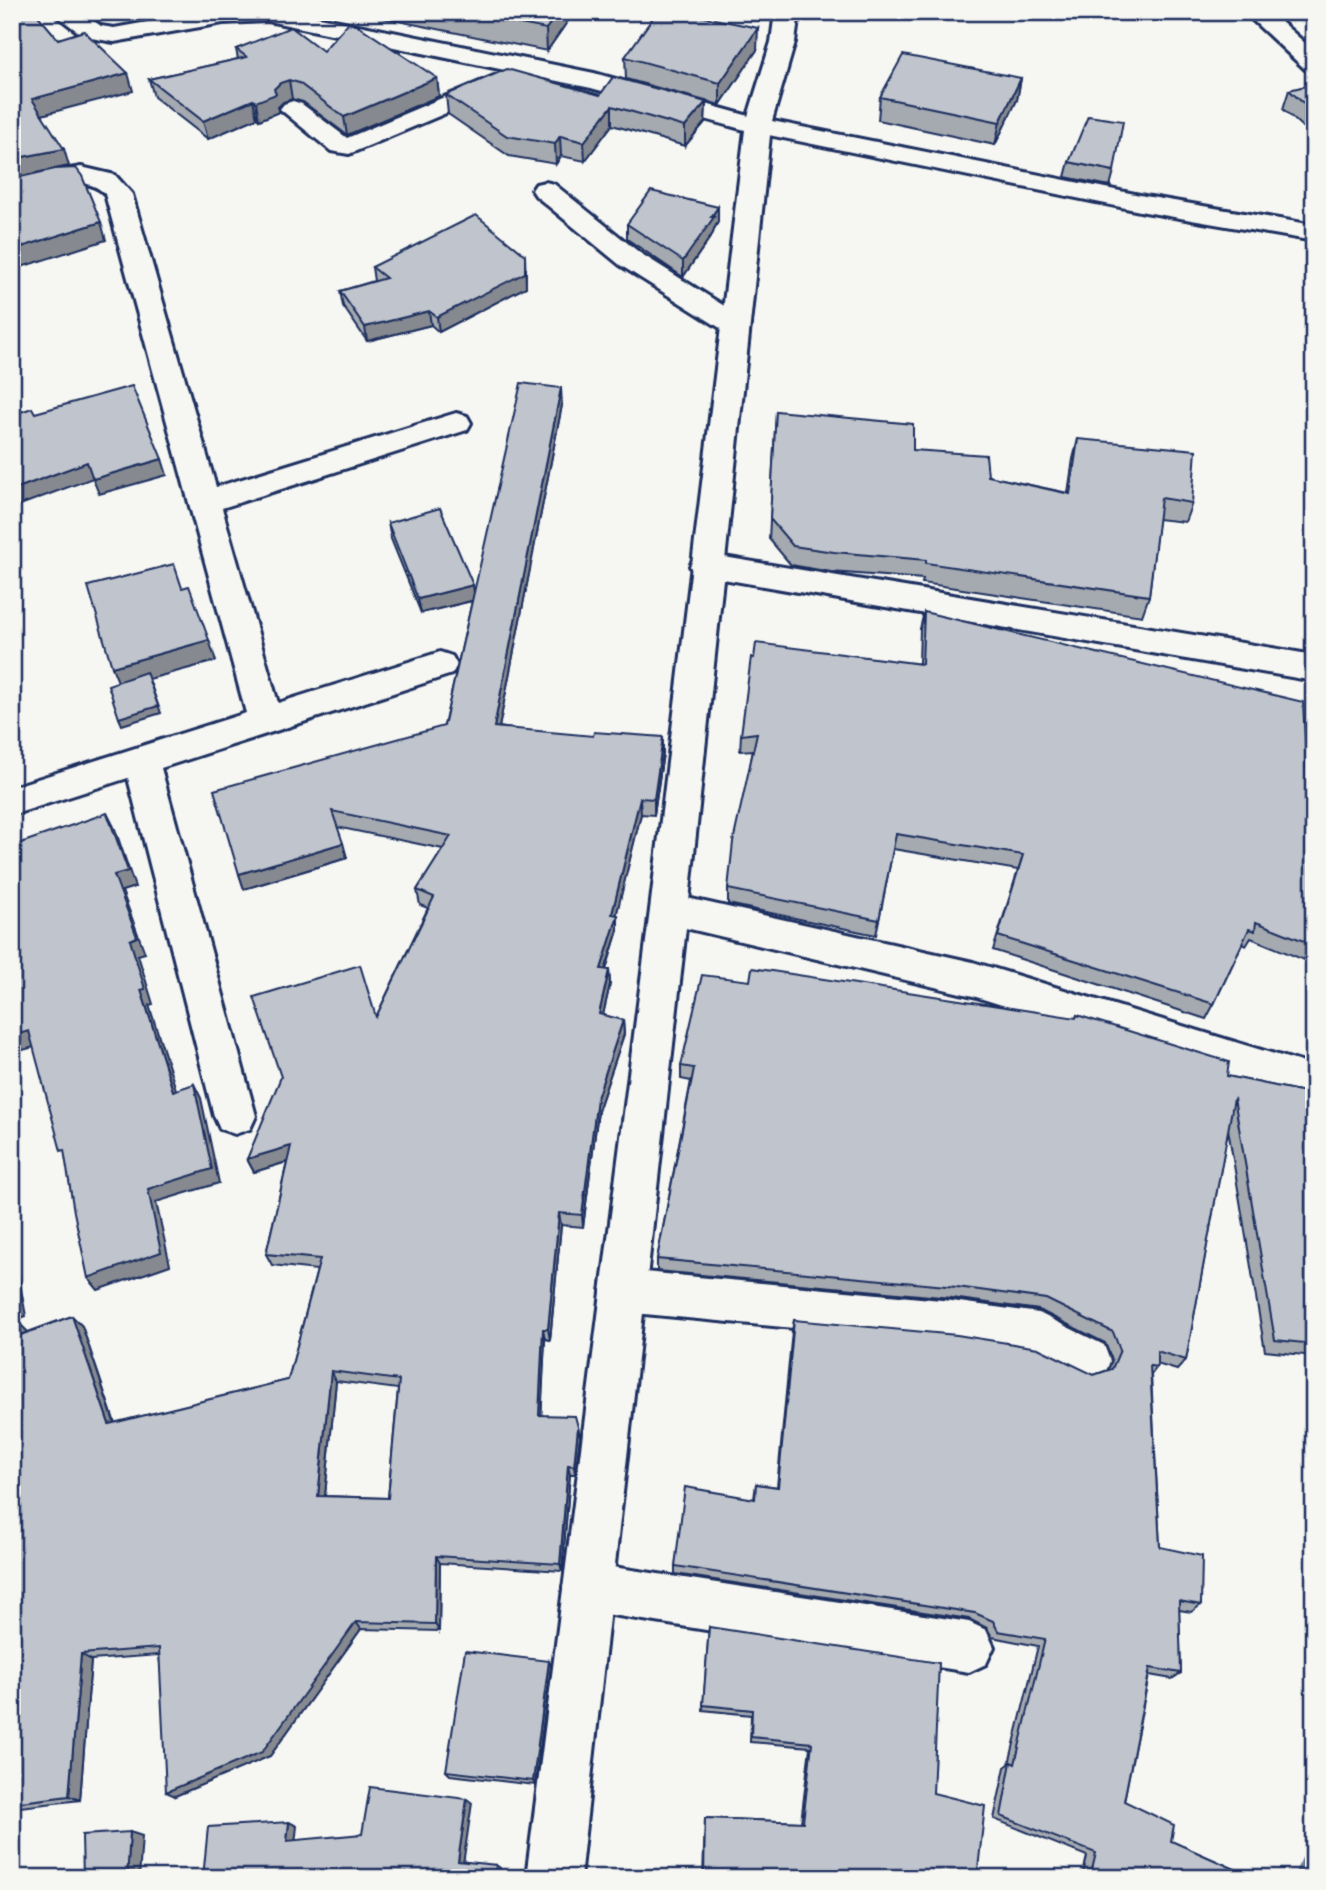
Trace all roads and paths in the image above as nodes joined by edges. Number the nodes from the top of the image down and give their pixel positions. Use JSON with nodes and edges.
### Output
{"nodes":[{"id":1,"x":64,"y":12,"type":"edge"},
{"id":2,"x":787,"y":12,"type":"edge"},
{"id":3,"x":1256,"y":12,"type":"edge"},
{"id":4,"x":271,"y":13,"type":"edge"},
{"id":5,"x":1314,"y":64,"type":"edge"},
{"id":6,"x":529,"y":68,"type":"junction"},
{"id":7,"x":293,"y":109,"type":"edge"},
{"id":8,"x":758,"y":126,"type":"junction"},
{"id":9,"x":12,"y":187,"type":"edge"},
{"id":10,"x":545,"y":190,"type":"dead end"},
{"id":11,"x":1314,"y":233,"type":"edge"},
{"id":12,"x":735,"y":325,"type":"junction"},
{"id":13,"x":456,"y":423,"type":"dead end"},
{"id":14,"x":205,"y":502,"type":"junction"},
{"id":15,"x":706,"y":566,"type":"junction"},
{"id":16,"x":440,"y":665,"type":"dead end"},
{"id":17,"x":1314,"y":668,"type":"edge"},
{"id":18,"x":265,"y":720,"type":"junction"},
{"id":19,"x":141,"y":760,"type":"junction"},
{"id":20,"x":12,"y":801,"type":"edge"},
{"id":21,"x":669,"y":910,"type":"junction"},
{"id":22,"x":1314,"y":1084,"type":"edge"},
{"id":23,"x":235,"y":1116,"type":"dead end"},
{"id":24,"x":623,"y":1291,"type":"junction"},
{"id":25,"x":1088,"y":1361,"type":"dead end"},
{"id":26,"x":587,"y":1587,"type":"junction"},
{"id":27,"x":970,"y":1647,"type":"dead end"},
{"id":28,"x":552,"y":1878,"type":"edge"}],
"edges":[{"from":1,"to":4,"type":"street"},
{"from":2,"to":8,"type":"street"},
{"from":3,"to":5,"type":"street"},
{"from":4,"to":6,"type":"street"},
{"from":6,"to":7,"type":"street"},
{"from":6,"to":8,"type":"street"},
{"from":8,"to":11,"type":"street"},
{"from":8,"to":12,"type":"street"},
{"from":9,"to":14,"type":"street"},
{"from":10,"to":12,"type":"street"},
{"from":12,"to":15,"type":"street"},
{"from":13,"to":14,"type":"street"},
{"from":14,"to":18,"type":"street"},
{"from":15,"to":17,"type":"street"},
{"from":15,"to":21,"type":"street"},
{"from":16,"to":18,"type":"street"},
{"from":18,"to":19,"type":"street"},
{"from":19,"to":20,"type":"street"},
{"from":19,"to":23,"type":"street"},
{"from":21,"to":22,"type":"street"},
{"from":21,"to":24,"type":"street"},
{"from":24,"to":25,"type":"street"},
{"from":24,"to":26,"type":"street"},
{"from":26,"to":27,"type":"street"},
{"from":26,"to":28,"type":"street"}]}
